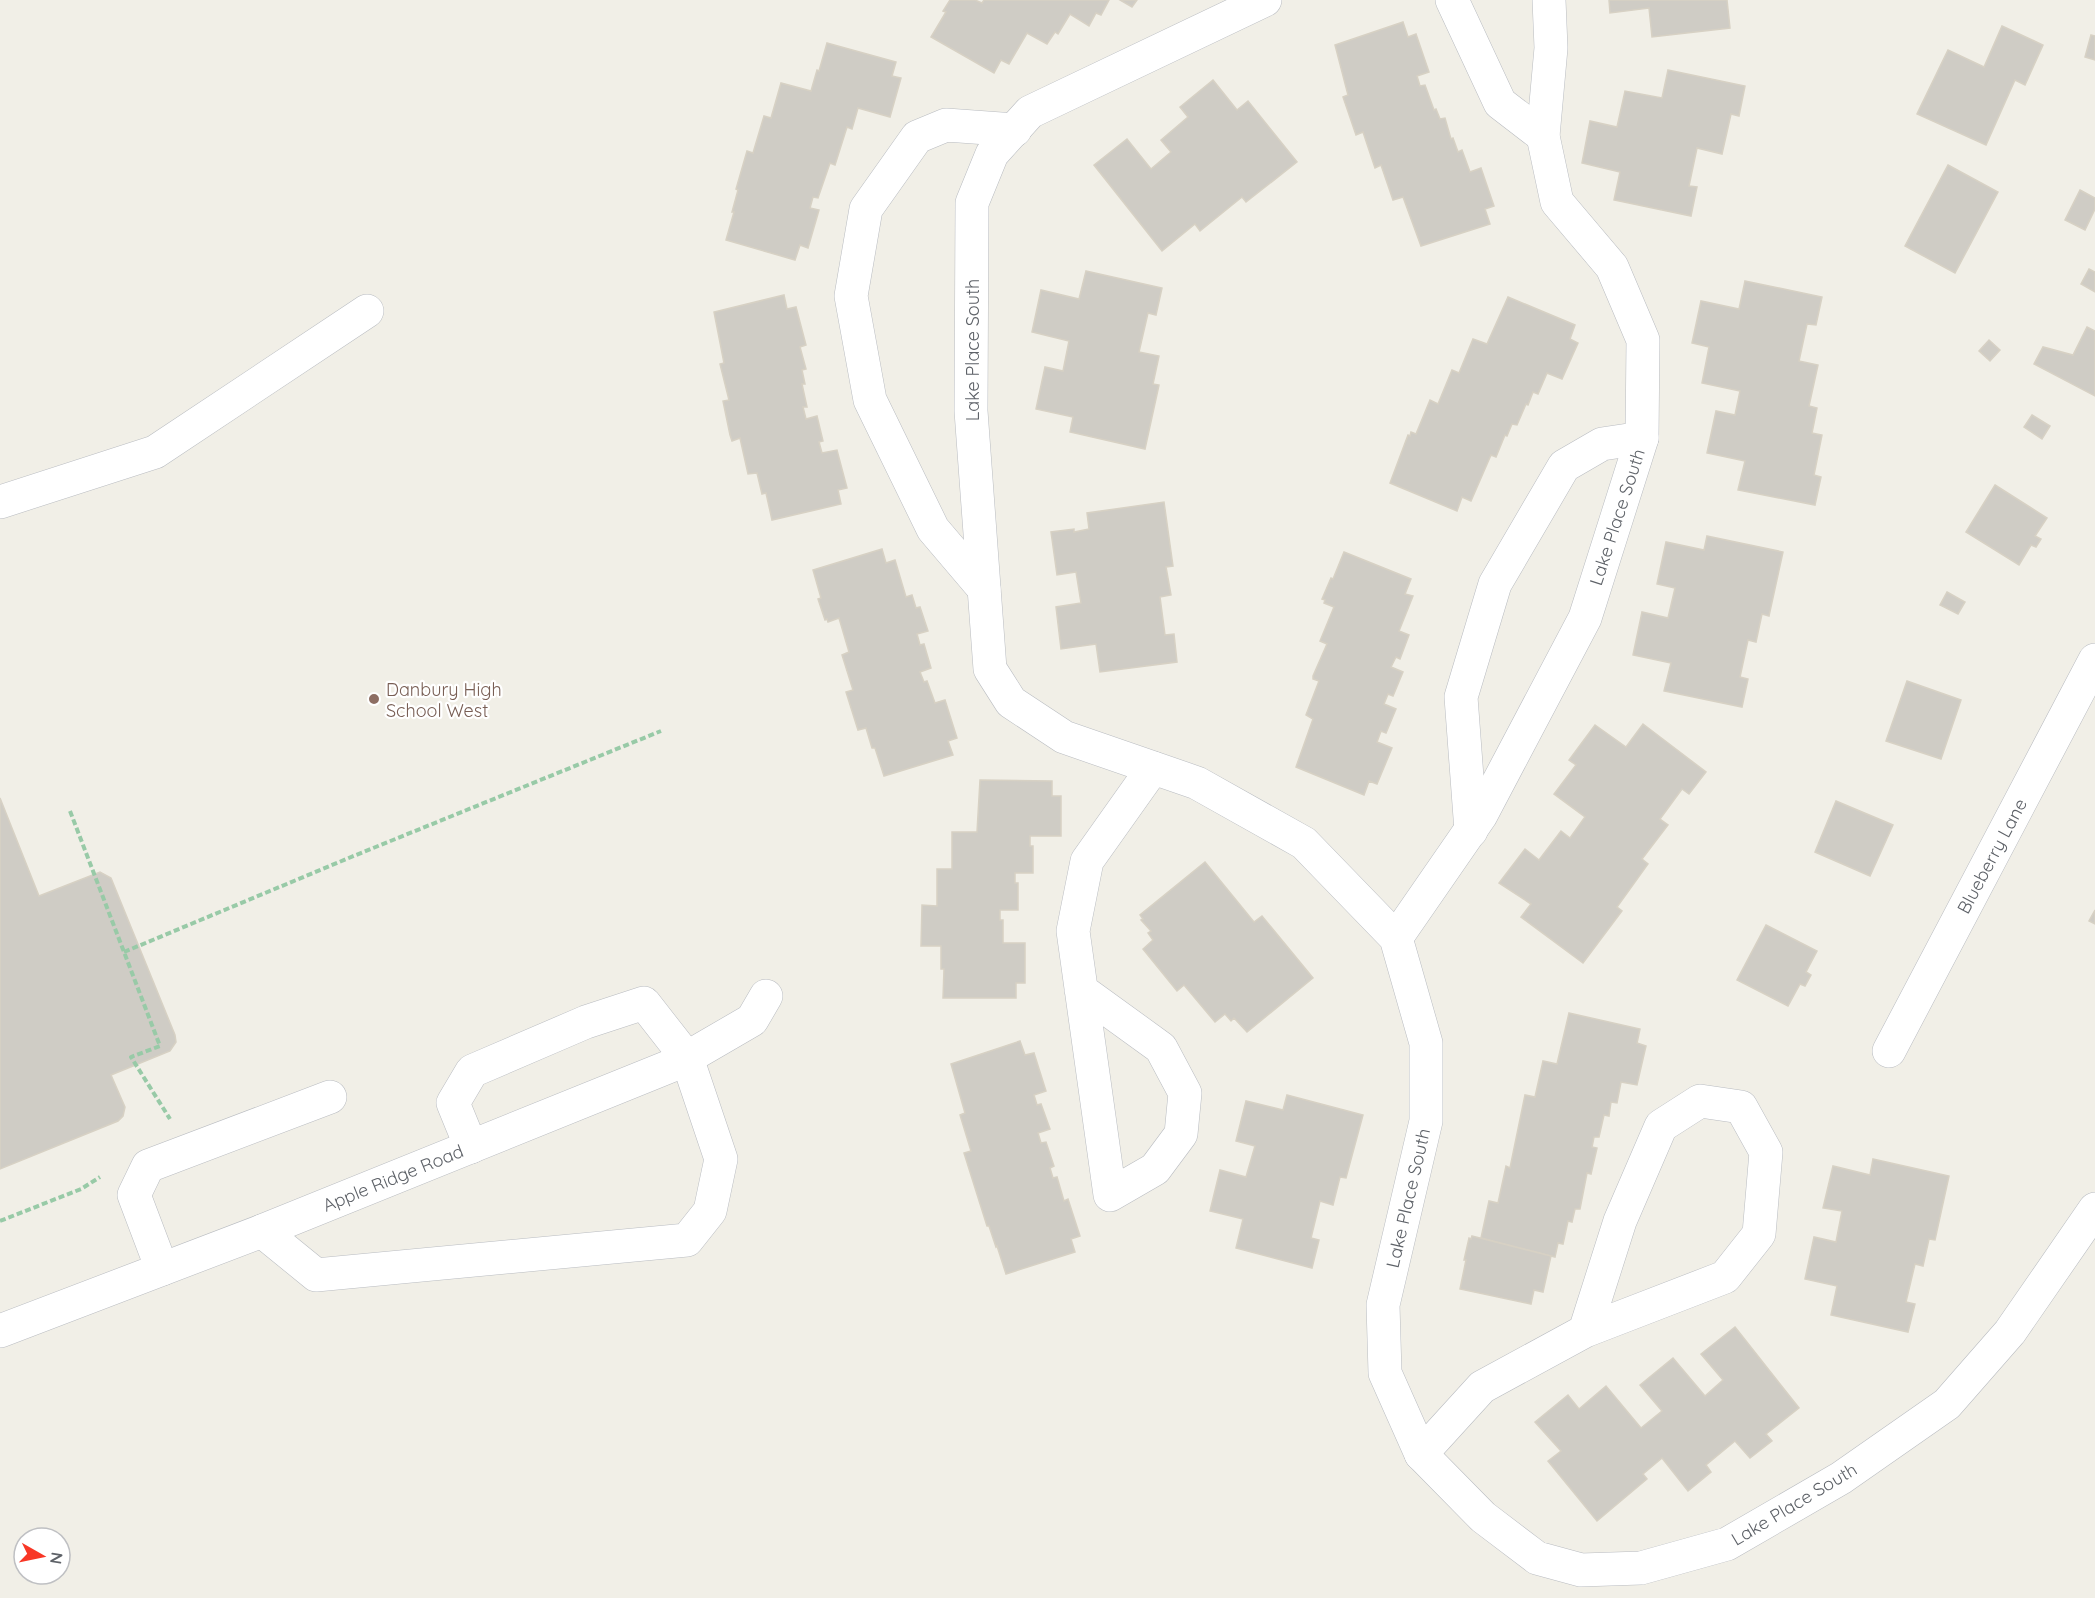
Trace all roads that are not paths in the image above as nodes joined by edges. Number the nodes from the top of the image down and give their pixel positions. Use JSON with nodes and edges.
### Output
{"nodes":[{"id":1,"x":1265,"y":0,"type":"edge"},
{"id":2,"x":1452,"y":0,"type":"edge"},
{"id":3,"x":1549,"y":0,"type":"edge"},
{"id":4,"x":1015,"y":130,"type":"junction"},
{"id":5,"x":1543,"y":136,"type":"junction"},
{"id":6,"x":367,"y":311,"type":"dead end"},
{"id":7,"x":1642,"y":438,"type":"junction"},
{"id":8,"x":0,"y":502,"type":"edge"},
{"id":9,"x":984,"y":589,"type":"junction"},
{"id":10,"x":2095,"y":660,"type":"edge"},
{"id":11,"x":1153,"y":768,"type":"junction"},
{"id":12,"x":1471,"y":831,"type":"junction"},
{"id":13,"x":1396,"y":938,"type":"junction"},
{"id":14,"x":1081,"y":990,"type":"junction"},
{"id":15,"x":766,"y":996,"type":"dead end"},
{"id":16,"x":1889,"y":1052,"type":"dead end"},
{"id":17,"x":687,"y":1058,"type":"junction"},
{"id":18,"x":330,"y":1097,"type":"dead end"},
{"id":19,"x":471,"y":1147,"type":"junction"},
{"id":20,"x":2095,"y":1209,"type":"edge"},
{"id":21,"x":262,"y":1231,"type":"junction"},
{"id":22,"x":162,"y":1269,"type":"junction"},
{"id":23,"x":0,"y":1330,"type":"edge"},
{"id":24,"x":1585,"y":1331,"type":"junction"},
{"id":25,"x":1421,"y":1454,"type":"junction"}],
"edges":[{"from":1,"to":4,"type":"street","name":"Lake Place South"},
{"from":2,"to":5,"type":"street"},
{"from":3,"to":5,"type":"street","name":"Lake Place South"},
{"from":4,"to":9,"type":"street","name":"Lake Place South"},
{"from":4,"to":9,"type":"street"},
{"from":5,"to":7,"type":"street","name":"Lake Place South"},
{"from":6,"to":8,"type":"street"},
{"from":7,"to":12,"type":"street","name":"Lake Place South"},
{"from":7,"to":12,"type":"street"},
{"from":9,"to":11,"type":"street","name":"Lake Place South"},
{"from":10,"to":16,"type":"street","name":"Blueberry Lane"},
{"from":11,"to":13,"type":"street","name":"Lake Place South"},
{"from":11,"to":14,"type":"street"},
{"from":12,"to":13,"type":"street","name":"Lake Place South"},
{"from":13,"to":25,"type":"street","name":"Lake Place South"},
{"from":14,"to":14,"type":"street"},
{"from":15,"to":17,"type":"street","name":"Apple Ridge Road"},
{"from":17,"to":19,"type":"street","name":"Apple Ridge Road"},
{"from":17,"to":19,"type":"street"},
{"from":17,"to":21,"type":"street"},
{"from":18,"to":22,"type":"street"},
{"from":19,"to":21,"type":"street","name":"Apple Ridge Road"},
{"from":20,"to":25,"type":"street","name":"Lake Place South"},
{"from":21,"to":22,"type":"street","name":"Apple Ridge Road"},
{"from":22,"to":23,"type":"street","name":"Apple Ridge Road"},
{"from":24,"to":24,"type":"street"},
{"from":24,"to":25,"type":"street"}]}
